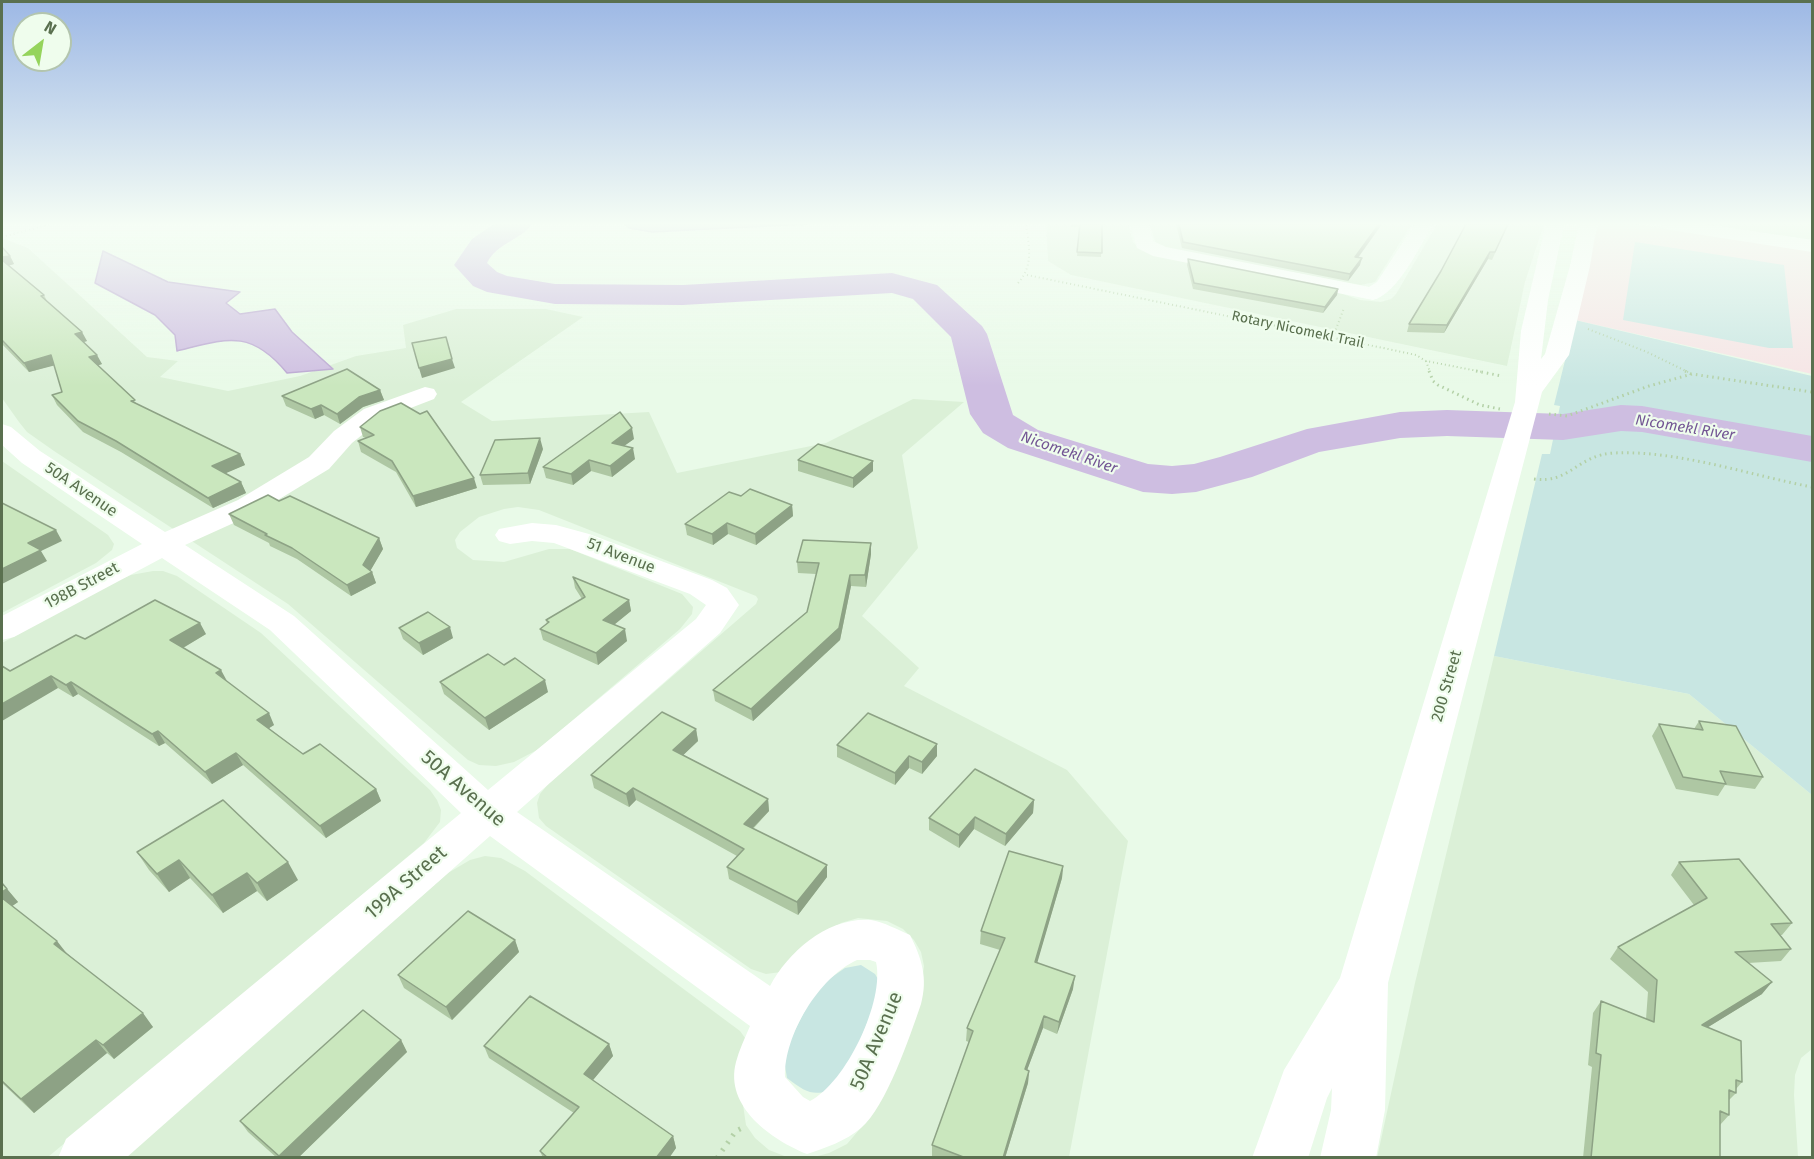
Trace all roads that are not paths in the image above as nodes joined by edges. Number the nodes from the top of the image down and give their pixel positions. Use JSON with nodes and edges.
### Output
{"nodes":[{"id":1,"x":1291,"y":278,"type":"edge"},
{"id":2,"x":1389,"y":278,"type":"edge"},
{"id":3,"x":1542,"y":278,"type":"edge"},
{"id":4,"x":1577,"y":278,"type":"edge"},
{"id":5,"x":425,"y":394,"type":"dead end"},
{"id":6,"x":1534,"y":402,"type":"junction"},
{"id":7,"x":2,"y":432,"type":"edge"},
{"id":8,"x":510,"y":535,"type":"dead end"},
{"id":9,"x":163,"y":544,"type":"junction"},
{"id":10,"x":723,"y":605,"type":"joint"},
{"id":11,"x":2,"y":629,"type":"edge"},
{"id":12,"x":488,"y":813,"type":"junction"},
{"id":13,"x":1363,"y":983,"type":"junction"},
{"id":14,"x":777,"y":1018,"type":"dead end"},
{"id":15,"x":85,"y":1158,"type":"edge"},
{"id":16,"x":1280,"y":1158,"type":"edge"},
{"id":17,"x":1348,"y":1158,"type":"edge"}],
"edges":[{"from":1,"to":2,"type":"street"},
{"from":3,"to":6,"type":"main road","name":"200 Street"},
{"from":4,"to":6,"type":"main road","name":"200 Street"},
{"from":5,"to":9,"type":"street"},
{"from":6,"to":13,"type":"main road","name":"200 Street"},
{"from":7,"to":9,"type":"street","name":"50A Avenue"},
{"from":8,"to":10,"type":"street","name":"51 Avenue"},
{"from":9,"to":11,"type":"street","name":"198B Street"},
{"from":9,"to":12,"type":"street","name":"50A Avenue"},
{"from":10,"to":12,"type":"street","name":"199A Street"},
{"from":12,"to":14,"type":"street","name":"50A Avenue"},
{"from":12,"to":15,"type":"street","name":"199A Street"},
{"from":13,"to":16,"type":"main road","name":"200 Street"},
{"from":13,"to":17,"type":"main road","name":"200 Street"}]}
